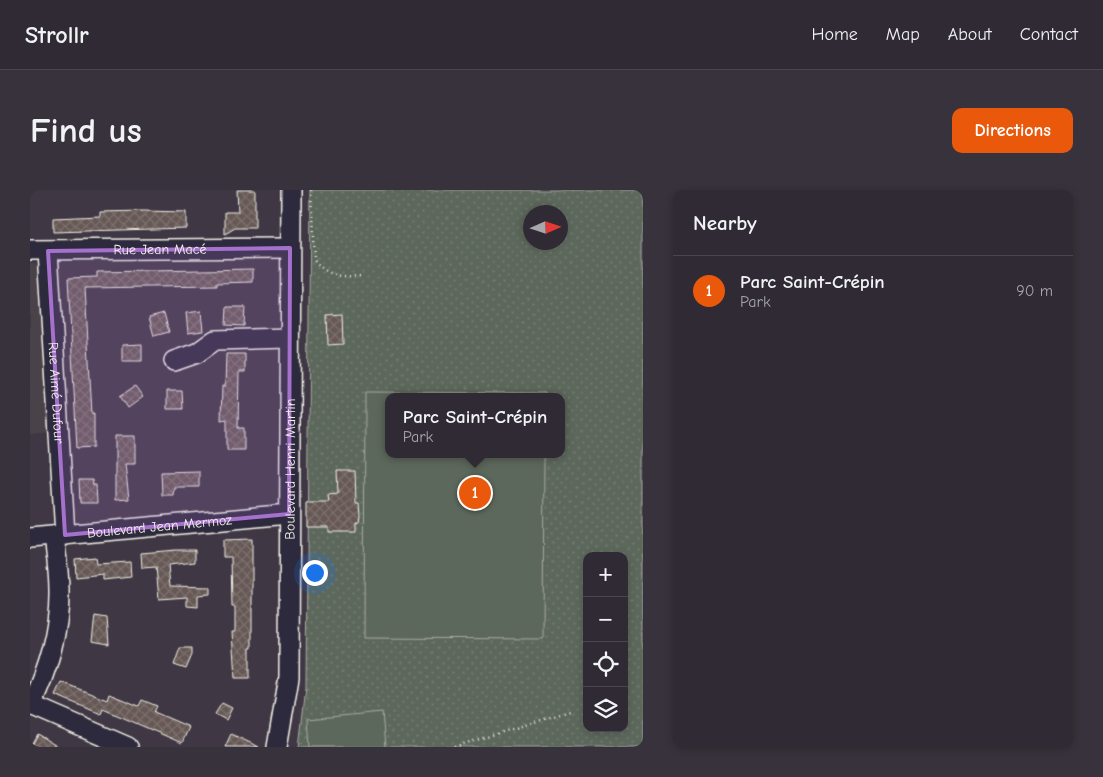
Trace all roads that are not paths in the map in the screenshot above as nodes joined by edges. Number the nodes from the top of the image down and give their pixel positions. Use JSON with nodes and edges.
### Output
{"nodes":[{"id":1,"x":290,"y":190,"type":"edge"},
{"id":2,"x":290,"y":248,"type":"junction"},
{"id":3,"x":39,"y":250,"type":"edge"},
{"id":4,"x":290,"y":338,"type":"junction"},
{"id":5,"x":174,"y":361,"type":"dead end"},
{"id":6,"x":289,"y":514,"type":"junction"},
{"id":7,"x":60,"y":535,"type":"junction"},
{"id":8,"x":30,"y":538,"type":"edge"},
{"id":9,"x":30,"y":706,"type":"edge"},
{"id":10,"x":128,"y":747,"type":"edge"},
{"id":11,"x":277,"y":747,"type":"edge"}],
"edges":[{"from":1,"to":2,"type":"street","name":"Boulevard Henri Martin"},
{"from":2,"to":3,"type":"street","name":"Rue Jean Macé"},
{"from":2,"to":4,"type":"street","name":"Boulevard Henri Martin"},
{"from":3,"to":7,"type":"street","name":"Rue Aimé Dufour"},
{"from":4,"to":5,"type":"street"},
{"from":4,"to":6,"type":"street","name":"Boulevard Henri Martin"},
{"from":6,"to":7,"type":"street","name":"Boulevard Jean Mermoz"},
{"from":6,"to":11,"type":"street","name":"Boulevard Henri Martin"},
{"from":7,"to":8,"type":"street","name":"Boulevard Jean Mermoz"},
{"from":7,"to":9,"type":"street","name":"Rue Aimé Dufour"},
{"from":9,"to":10,"type":"street"}]}
